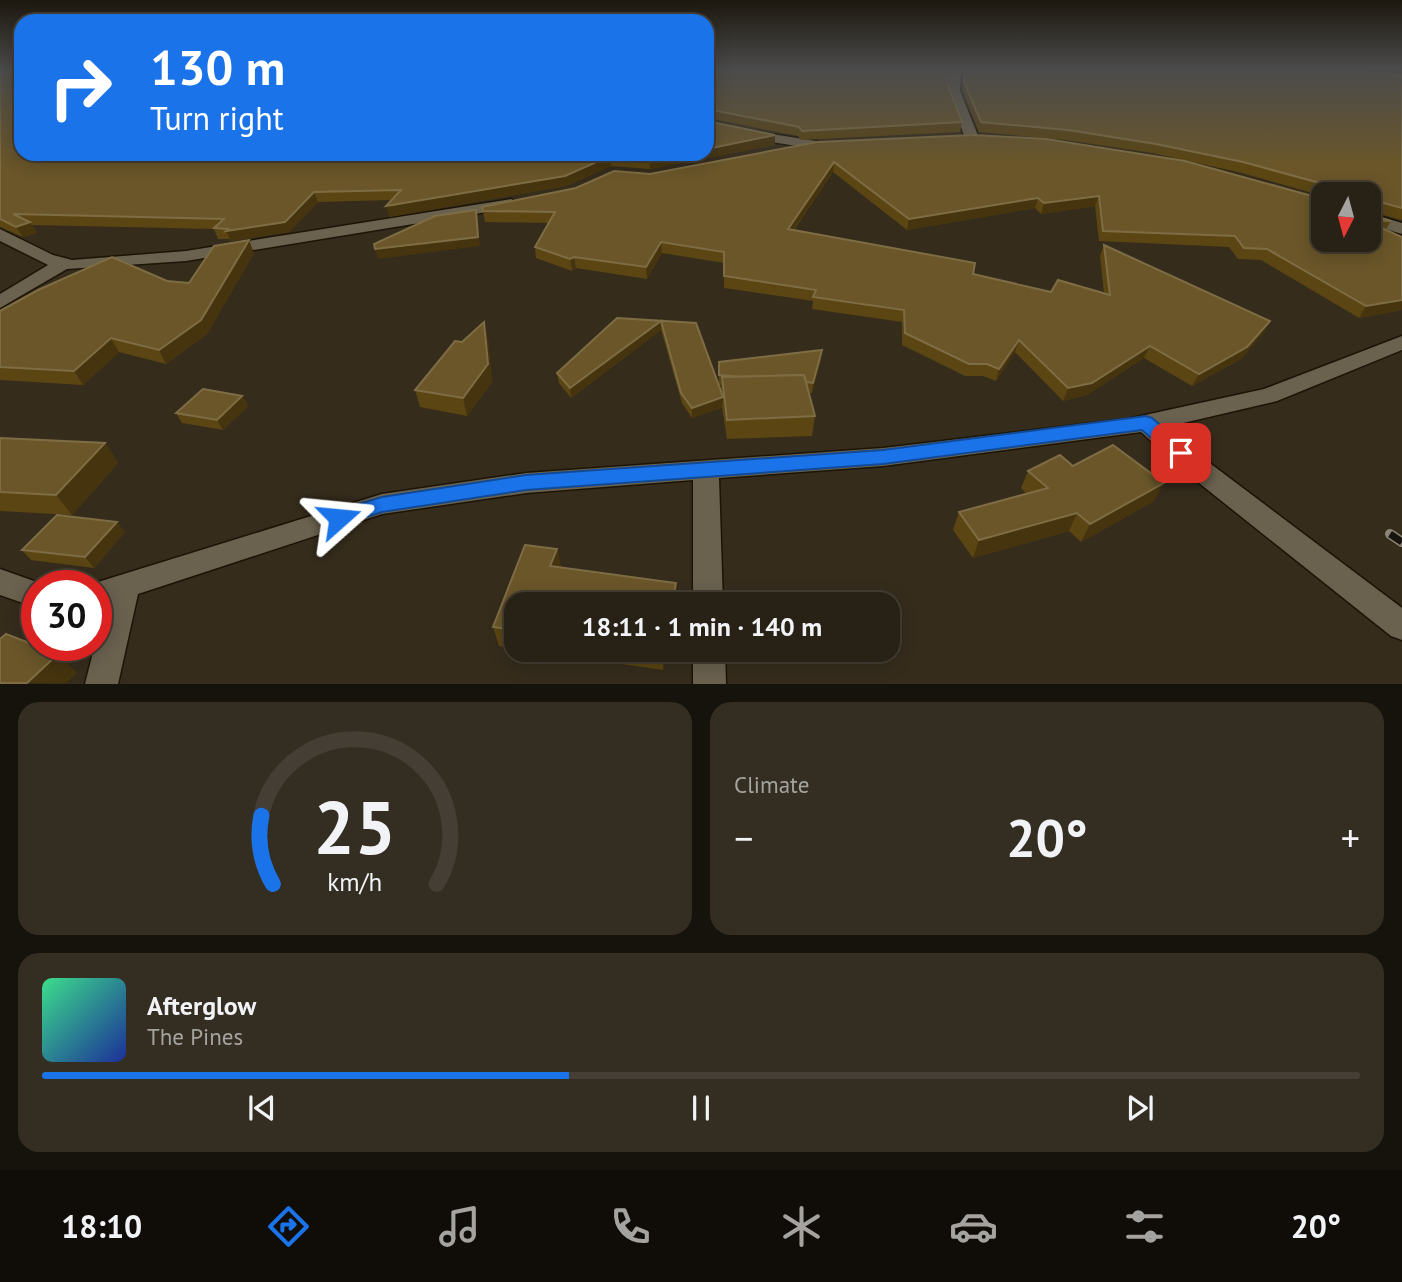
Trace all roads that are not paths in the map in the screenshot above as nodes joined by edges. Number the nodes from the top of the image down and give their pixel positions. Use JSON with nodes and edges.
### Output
{"nodes":[{"id":1,"x":958,"y":101,"type":"edge"},
{"id":2,"x":714,"y":126,"type":"edge"},
{"id":3,"x":971,"y":139,"type":"edge"},
{"id":4,"x":760,"y":153,"type":"edge"},
{"id":5,"x":531,"y":201,"type":"edge"},
{"id":6,"x":1381,"y":222,"type":"edge"},
{"id":7,"x":1402,"y":229,"type":"edge"},
{"id":8,"x":0,"y":234,"type":"edge"},
{"id":9,"x":64,"y":263,"type":"junction"},
{"id":10,"x":0,"y":302,"type":"edge"},
{"id":11,"x":1402,"y":342,"type":"edge"},
{"id":12,"x":1146,"y":423,"type":"junction"},
{"id":13,"x":706,"y":468,"type":"junction"},
{"id":14,"x":0,"y":582,"type":"edge"},
{"id":15,"x":21,"y":589,"type":"edge"},
{"id":16,"x":112,"y":590,"type":"edge"},
{"id":17,"x":708,"y":592,"type":"edge"},
{"id":18,"x":1402,"y":626,"type":"edge"},
{"id":19,"x":103,"y":661,"type":"edge"},
{"id":20,"x":709,"y":662,"type":"edge"},
{"id":21,"x":100,"y":684,"type":"edge"},
{"id":22,"x":710,"y":684,"type":"edge"}],
"edges":[{"from":1,"to":3,"type":"street"},
{"from":2,"to":4,"type":"street"},
{"from":5,"to":9,"type":"street"},
{"from":6,"to":7,"type":"street"},
{"from":8,"to":9,"type":"street"},
{"from":9,"to":10,"type":"street"},
{"from":11,"to":12,"type":"street"},
{"from":12,"to":13,"type":"street"},
{"from":12,"to":18,"type":"street"},
{"from":13,"to":16,"type":"street"},
{"from":13,"to":17,"type":"street"},
{"from":14,"to":15,"type":"street"},
{"from":19,"to":21,"type":"street"},
{"from":20,"to":22,"type":"street"}]}
